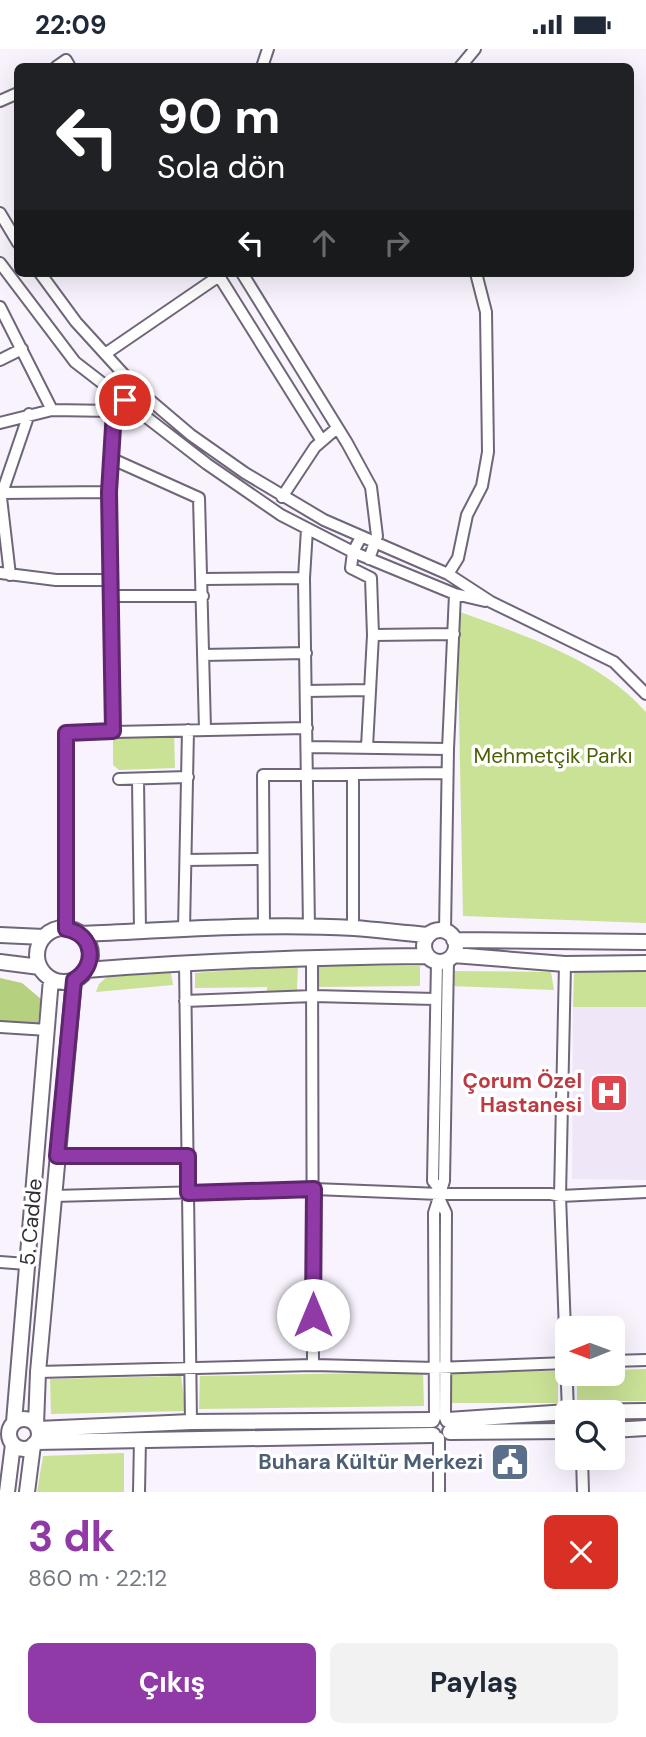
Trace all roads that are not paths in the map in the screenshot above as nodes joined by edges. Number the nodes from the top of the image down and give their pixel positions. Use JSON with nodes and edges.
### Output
{"nodes":[{"id":1,"x":475,"y":49,"type":"edge"},
{"id":2,"x":463,"y":63,"type":"edge"},
{"id":3,"x":0,"y":213,"type":"edge"},
{"id":4,"x":14,"y":236,"type":"edge"},
{"id":5,"x":0,"y":263,"type":"edge"},
{"id":6,"x":45,"y":277,"type":"edge"},
{"id":7,"x":215,"y":277,"type":"edge"},
{"id":8,"x":219,"y":277,"type":"edge"},
{"id":9,"x":244,"y":277,"type":"edge"},
{"id":10,"x":477,"y":277,"type":"edge"},
{"id":11,"x":0,"y":307,"type":"edge"},
{"id":12,"x":22,"y":349,"type":"junction"},
{"id":13,"x":105,"y":354,"type":"junction"},
{"id":14,"x":0,"y":360,"type":"edge"},
{"id":15,"x":125,"y":400,"type":"junction"},
{"id":16,"x":52,"y":409,"type":"junction"},
{"id":17,"x":114,"y":411,"type":"junction"},
{"id":18,"x":29,"y":414,"type":"junction"},
{"id":19,"x":0,"y":423,"type":"edge"},
{"id":20,"x":337,"y":428,"type":"junction"},
{"id":21,"x":322,"y":441,"type":"junction"},
{"id":22,"x":110,"y":458,"type":"junction"},
{"id":23,"x":1,"y":492,"type":"edge"},
{"id":24,"x":109,"y":492,"type":"junction"},
{"id":25,"x":282,"y":497,"type":"junction"},
{"id":26,"x":307,"y":529,"type":"junction"},
{"id":27,"x":361,"y":537,"type":"junction"},
{"id":28,"x":375,"y":543,"type":"junction"},
{"id":29,"x":353,"y":552,"type":"junction"},
{"id":30,"x":369,"y":559,"type":"junction"},
{"id":31,"x":5,"y":574,"type":"edge"},
{"id":32,"x":448,"y":574,"type":"junction"},
{"id":33,"x":304,"y":578,"type":"junction"},
{"id":34,"x":203,"y":579,"type":"junction"},
{"id":35,"x":111,"y":580,"type":"junction"},
{"id":36,"x":455,"y":594,"type":"junction"},
{"id":37,"x":111,"y":596,"type":"junction"},
{"id":38,"x":203,"y":596,"type":"junction"},
{"id":39,"x":491,"y":602,"type":"junction"},
{"id":40,"x":454,"y":634,"type":"junction"},
{"id":41,"x":373,"y":635,"type":"junction"},
{"id":42,"x":306,"y":653,"type":"junction"},
{"id":43,"x":203,"y":655,"type":"junction"},
{"id":44,"x":369,"y":690,"type":"junction"},
{"id":45,"x":306,"y":691,"type":"junction"},
{"id":46,"x":646,"y":694,"type":"edge"},
{"id":47,"x":307,"y":728,"type":"junction"},
{"id":48,"x":205,"y":729,"type":"junction"},
{"id":49,"x":188,"y":730,"type":"junction"},
{"id":50,"x":113,"y":731,"type":"junction"},
{"id":51,"x":308,"y":747,"type":"junction"},
{"id":52,"x":367,"y":747,"type":"junction"},
{"id":53,"x":448,"y":749,"type":"junction"},
{"id":54,"x":447,"y":773,"type":"junction"},
{"id":55,"x":353,"y":774,"type":"junction"},
{"id":56,"x":308,"y":775,"type":"junction"},
{"id":57,"x":188,"y":777,"type":"junction"},
{"id":58,"x":120,"y":779,"type":"dead end"},
{"id":59,"x":138,"y":779,"type":"junction"},
{"id":60,"x":263,"y":859,"type":"junction"},
{"id":61,"x":186,"y":860,"type":"junction"},
{"id":62,"x":264,"y":928,"type":"junction"},
{"id":63,"x":309,"y":928,"type":"junction"},
{"id":64,"x":353,"y":928,"type":"junction"},
{"id":65,"x":66,"y":929,"type":"junction"},
{"id":66,"x":184,"y":930,"type":"junction"},
{"id":67,"x":140,"y":931,"type":"junction"},
{"id":68,"x":81,"y":934,"type":"junction"},
{"id":69,"x":0,"y":935,"type":"edge"},
{"id":70,"x":429,"y":935,"type":"junction"},
{"id":71,"x":44,"y":937,"type":"junction"},
{"id":72,"x":646,"y":942,"type":"edge"},
{"id":73,"x":444,"y":951,"type":"junction"},
{"id":74,"x":312,"y":957,"type":"junction"},
{"id":75,"x":0,"y":962,"type":"edge"},
{"id":76,"x":184,"y":963,"type":"junction"},
{"id":77,"x":646,"y":963,"type":"edge"},
{"id":78,"x":565,"y":964,"type":"junction"},
{"id":79,"x":40,"y":967,"type":"junction"},
{"id":80,"x":86,"y":970,"type":"junction"},
{"id":81,"x":51,"y":979,"type":"junction"},
{"id":82,"x":74,"y":980,"type":"junction"},
{"id":83,"x":313,"y":996,"type":"junction"},
{"id":84,"x":435,"y":999,"type":"junction"},
{"id":85,"x":185,"y":1002,"type":"junction"},
{"id":86,"x":0,"y":1027,"type":"edge"},
{"id":87,"x":48,"y":1030,"type":"junction"},
{"id":88,"x":57,"y":1156,"type":"junction"},
{"id":89,"x":188,"y":1156,"type":"junction"},
{"id":90,"x":314,"y":1189,"type":"junction"},
{"id":91,"x":646,"y":1192,"type":"edge"},
{"id":92,"x":188,"y":1193,"type":"junction"},
{"id":93,"x":440,"y":1195,"type":"junction"},
{"id":94,"x":54,"y":1196,"type":"junction"},
{"id":95,"x":561,"y":1196,"type":"junction"},
{"id":96,"x":0,"y":1262,"type":"edge"},
{"id":97,"x":27,"y":1264,"type":"junction"},
{"id":98,"x":565,"y":1316,"type":"edge"},
{"id":99,"x":646,"y":1360,"type":"edge"},
{"id":100,"x":625,"y":1361,"type":"edge"},
{"id":101,"x":555,"y":1363,"type":"edge"},
{"id":102,"x":313,"y":1365,"type":"junction"},
{"id":103,"x":192,"y":1368,"type":"junction"},
{"id":104,"x":440,"y":1368,"type":"junction"},
{"id":105,"x":38,"y":1373,"type":"junction"},
{"id":106,"x":625,"y":1411,"type":"edge"},
{"id":107,"x":646,"y":1411,"type":"edge"},
{"id":108,"x":555,"y":1413,"type":"edge"},
{"id":109,"x":14,"y":1422,"type":"junction"},
{"id":110,"x":191,"y":1422,"type":"junction"},
{"id":111,"x":440,"y":1426,"type":"junction"},
{"id":112,"x":646,"y":1428,"type":"edge"},
{"id":113,"x":625,"y":1429,"type":"edge"},
{"id":114,"x":555,"y":1431,"type":"edge"},
{"id":115,"x":36,"y":1435,"type":"junction"},
{"id":116,"x":140,"y":1439,"type":"junction"},
{"id":117,"x":13,"y":1444,"type":"junction"},
{"id":118,"x":582,"y":1470,"type":"edge"},
{"id":119,"x":7,"y":1492,"type":"edge"},
{"id":120,"x":27,"y":1492,"type":"edge"},
{"id":121,"x":139,"y":1492,"type":"edge"},
{"id":122,"x":439,"y":1492,"type":"edge"},
{"id":123,"x":583,"y":1492,"type":"edge"}],
"edges":[{"from":1,"to":2,"type":"street"},
{"from":3,"to":4,"type":"street"},
{"from":5,"to":15,"type":"street"},
{"from":6,"to":13,"type":"street"},
{"from":7,"to":13,"type":"street"},
{"from":8,"to":21,"type":"street"},
{"from":9,"to":20,"type":"street"},
{"from":10,"to":32,"type":"street"},
{"from":11,"to":12,"type":"street"},
{"from":12,"to":14,"type":"street"},
{"from":12,"to":16,"type":"street"},
{"from":13,"to":25,"type":"street"},
{"from":15,"to":17,"type":"street"},
{"from":15,"to":26,"type":"street"},
{"from":16,"to":17,"type":"street"},
{"from":16,"to":18,"type":"street"},
{"from":17,"to":22,"type":"street"},
{"from":18,"to":19,"type":"street"},
{"from":18,"to":23,"type":"street"},
{"from":20,"to":21,"type":"street"},
{"from":20,"to":28,"type":"street"},
{"from":21,"to":25,"type":"street"},
{"from":22,"to":24,"type":"street"},
{"from":22,"to":34,"type":"street"},
{"from":23,"to":24,"type":"street"},
{"from":23,"to":31,"type":"street"},
{"from":24,"to":35,"type":"street"},
{"from":25,"to":27,"type":"street"},
{"from":26,"to":29,"type":"street"},
{"from":26,"to":33,"type":"street"},
{"from":27,"to":28,"type":"street"},
{"from":27,"to":29,"type":"street"},
{"from":28,"to":30,"type":"street"},
{"from":28,"to":32,"type":"street"},
{"from":29,"to":30,"type":"street"},
{"from":29,"to":41,"type":"street"},
{"from":30,"to":36,"type":"street"},
{"from":31,"to":35,"type":"street"},
{"from":32,"to":39,"type":"street"},
{"from":33,"to":34,"type":"street"},
{"from":33,"to":42,"type":"street"},
{"from":34,"to":38,"type":"street"},
{"from":35,"to":37,"type":"street"},
{"from":36,"to":39,"type":"street"},
{"from":36,"to":40,"type":"street"},
{"from":37,"to":38,"type":"street"},
{"from":37,"to":50,"type":"street"},
{"from":38,"to":43,"type":"street"},
{"from":39,"to":46,"type":"street"},
{"from":40,"to":41,"type":"street"},
{"from":40,"to":53,"type":"street"},
{"from":41,"to":44,"type":"street"},
{"from":42,"to":43,"type":"street"},
{"from":42,"to":45,"type":"street"},
{"from":43,"to":48,"type":"street"},
{"from":44,"to":45,"type":"street"},
{"from":44,"to":52,"type":"street"},
{"from":45,"to":47,"type":"street"},
{"from":47,"to":48,"type":"street"},
{"from":47,"to":51,"type":"street"},
{"from":48,"to":49,"type":"street"},
{"from":49,"to":50,"type":"street"},
{"from":49,"to":57,"type":"street"},
{"from":50,"to":65,"type":"street"},
{"from":51,"to":52,"type":"street"},
{"from":51,"to":56,"type":"street"},
{"from":52,"to":53,"type":"street"},
{"from":53,"to":54,"type":"street"},
{"from":54,"to":55,"type":"street"},
{"from":54,"to":73,"type":"street"},
{"from":55,"to":56,"type":"street"},
{"from":55,"to":64,"type":"street"},
{"from":56,"to":60,"type":"street"},
{"from":56,"to":63,"type":"street"},
{"from":57,"to":59,"type":"street"},
{"from":57,"to":61,"type":"street"},
{"from":58,"to":59,"type":"street"},
{"from":59,"to":67,"type":"street"},
{"from":60,"to":61,"type":"street"},
{"from":60,"to":62,"type":"street"},
{"from":61,"to":66,"type":"street"},
{"from":62,"to":63,"type":"street"},
{"from":62,"to":66,"type":"street"},
{"from":63,"to":64,"type":"street"},
{"from":64,"to":70,"type":"street"},
{"from":65,"to":68,"type":"street"},
{"from":65,"to":71,"type":"street"},
{"from":66,"to":67,"type":"street"},
{"from":67,"to":68,"type":"street"},
{"from":68,"to":80,"type":"street"},
{"from":69,"to":71,"type":"street"},
{"from":70,"to":73,"type":"street"},
{"from":70,"to":73,"type":"street"},
{"from":71,"to":79,"type":"street"},
{"from":72,"to":73,"type":"street"},
{"from":73,"to":74,"type":"street"},
{"from":73,"to":78,"type":"street"},
{"from":73,"to":84,"type":"street"},
{"from":73,"to":93,"type":"street"},
{"from":74,"to":76,"type":"street"},
{"from":74,"to":83,"type":"street"},
{"from":75,"to":79,"type":"street"},
{"from":76,"to":80,"type":"street"},
{"from":76,"to":85,"type":"street"},
{"from":77,"to":78,"type":"street"},
{"from":78,"to":95,"type":"street"},
{"from":79,"to":81,"type":"street"},
{"from":80,"to":82,"type":"street"},
{"from":81,"to":82,"type":"street"},
{"from":81,"to":87,"type":"street","name":"5. Cadde"},
{"from":82,"to":88,"type":"street","name":"5. Cadde"},
{"from":83,"to":84,"type":"street"},
{"from":83,"to":85,"type":"street"},
{"from":83,"to":90,"type":"street"},
{"from":84,"to":93,"type":"street"},
{"from":85,"to":89,"type":"street"},
{"from":86,"to":87,"type":"street"},
{"from":87,"to":97,"type":"street","name":"5. Cadde"},
{"from":88,"to":89,"type":"street"},
{"from":88,"to":94,"type":"street","name":"5. Cadde"},
{"from":89,"to":92,"type":"street"},
{"from":90,"to":92,"type":"street"},
{"from":90,"to":93,"type":"street"},
{"from":90,"to":102,"type":"street"},
{"from":91,"to":95,"type":"street"},
{"from":92,"to":94,"type":"street"},
{"from":92,"to":103,"type":"street"},
{"from":93,"to":95,"type":"street"},
{"from":93,"to":104,"type":"street"},
{"from":94,"to":105,"type":"street","name":"5. Cadde"},
{"from":95,"to":98,"type":"street"},
{"from":96,"to":97,"type":"street"},
{"from":97,"to":109,"type":"street","name":"5. Cadde"},
{"from":99,"to":100,"type":"street"},
{"from":101,"to":104,"type":"street"},
{"from":102,"to":103,"type":"street"},
{"from":102,"to":104,"type":"street"},
{"from":103,"to":105,"type":"street"},
{"from":103,"to":110,"type":"street"},
{"from":104,"to":111,"type":"street"},
{"from":105,"to":115,"type":"street","name":"5. Cadde"},
{"from":106,"to":107,"type":"street"},
{"from":108,"to":111,"type":"street"},
{"from":109,"to":115,"type":"street"},
{"from":109,"to":117,"type":"street"},
{"from":110,"to":111,"type":"street"},
{"from":110,"to":115,"type":"street"},
{"from":111,"to":114,"type":"street"},
{"from":111,"to":116,"type":"street"},
{"from":111,"to":122,"type":"street"},
{"from":112,"to":113,"type":"street"},
{"from":115,"to":116,"type":"street"},
{"from":115,"to":117,"type":"street"},
{"from":115,"to":120,"type":"street","name":"5. Cadde"},
{"from":116,"to":121,"type":"street"},
{"from":117,"to":119,"type":"street"},
{"from":118,"to":123,"type":"street"}]}
